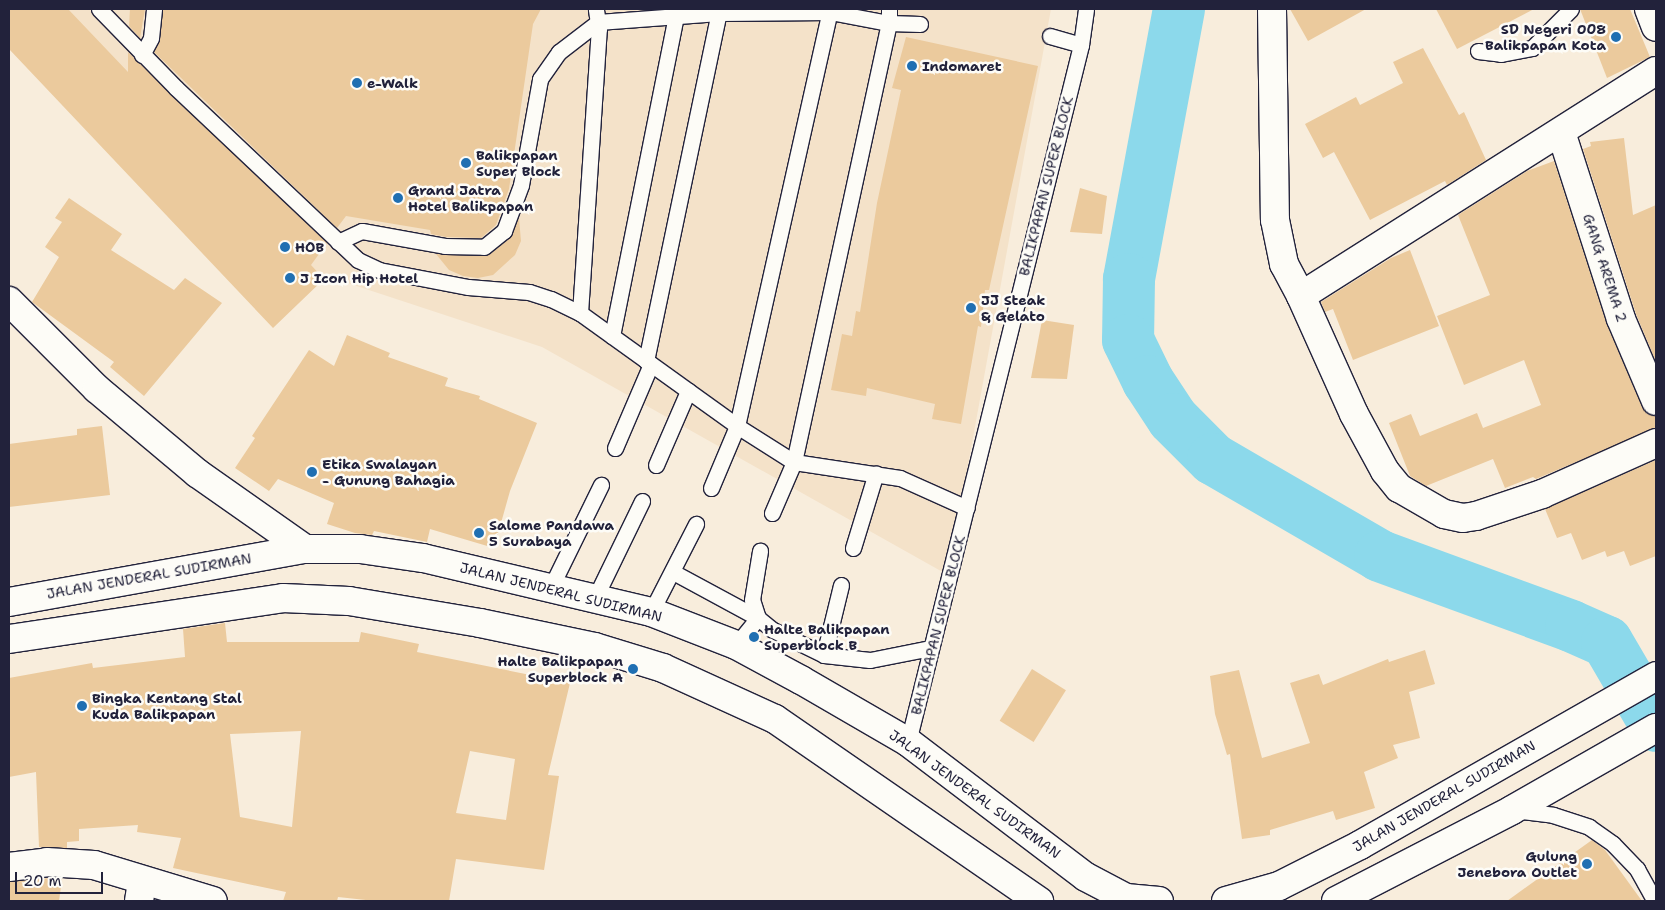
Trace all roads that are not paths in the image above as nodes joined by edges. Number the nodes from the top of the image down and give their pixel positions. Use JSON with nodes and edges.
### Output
{"nodes":[{"id":1,"x":99,"y":9,"type":"edge"},
{"id":2,"x":154,"y":9,"type":"edge"},
{"id":3,"x":1086,"y":9,"type":"edge"},
{"id":4,"x":1272,"y":9,"type":"edge"},
{"id":5,"x":1571,"y":9,"type":"edge"},
{"id":6,"x":1649,"y":9,"type":"edge"},
{"id":7,"x":830,"y":10,"type":"edge"},
{"id":8,"x":659,"y":13,"type":"edge"},
{"id":9,"x":719,"y":13,"type":"junction"},
{"id":10,"x":597,"y":15,"type":"edge"},
{"id":11,"x":676,"y":16,"type":"junction"},
{"id":12,"x":889,"y":16,"type":"edge"},
{"id":13,"x":920,"y":24,"type":"dead end"},
{"id":14,"x":1656,"y":28,"type":"edge"},
{"id":15,"x":1050,"y":36,"type":"dead end"},
{"id":16,"x":1081,"y":45,"type":"junction"},
{"id":17,"x":1478,"y":52,"type":"dead end"},
{"id":18,"x":142,"y":55,"type":"junction"},
{"id":19,"x":1656,"y":71,"type":"edge"},
{"id":20,"x":1561,"y":132,"type":"junction"},
{"id":21,"x":338,"y":242,"type":"junction"},
{"id":22,"x":1300,"y":296,"type":"junction"},
{"id":23,"x":9,"y":301,"type":"edge"},
{"id":24,"x":580,"y":313,"type":"junction"},
{"id":25,"x":612,"y":336,"type":"junction"},
{"id":26,"x":649,"y":363,"type":"junction"},
{"id":27,"x":688,"y":391,"type":"junction"},
{"id":28,"x":1656,"y":401,"type":"edge"},
{"id":29,"x":737,"y":426,"type":"junction"},
{"id":30,"x":1656,"y":443,"type":"edge"},
{"id":31,"x":615,"y":448,"type":"dead end"},
{"id":32,"x":794,"y":462,"type":"junction"},
{"id":33,"x":656,"y":465,"type":"dead end"},
{"id":34,"x":876,"y":473,"type":"junction"},
{"id":35,"x":601,"y":485,"type":"dead end"},
{"id":36,"x":710,"y":488,"type":"dead end"},
{"id":37,"x":642,"y":502,"type":"dead end"},
{"id":38,"x":967,"y":508,"type":"junction"},
{"id":39,"x":772,"y":514,"type":"dead end"},
{"id":40,"x":696,"y":524,"type":"dead end"},
{"id":41,"x":853,"y":548,"type":"dead end"},
{"id":42,"x":305,"y":549,"type":"junction"},
{"id":43,"x":760,"y":551,"type":"dead end"},
{"id":44,"x":673,"y":572,"type":"junction"},
{"id":45,"x":842,"y":585,"type":"dead end"},
{"id":46,"x":550,"y":589,"type":"junction"},
{"id":47,"x":594,"y":600,"type":"junction"},
{"id":48,"x":9,"y":602,"type":"edge"},
{"id":49,"x":651,"y":612,"type":"junction"},
{"id":50,"x":758,"y":618,"type":"junction"},
{"id":51,"x":9,"y":639,"type":"edge"},
{"id":52,"x":736,"y":645,"type":"junction"},
{"id":53,"x":930,"y":648,"type":"junction"},
{"id":54,"x":824,"y":655,"type":"junction"},
{"id":55,"x":1656,"y":676,"type":"edge"},
{"id":56,"x":1656,"y":728,"type":"edge"},
{"id":57,"x":908,"y":742,"type":"junction"},
{"id":58,"x":1512,"y":810,"type":"junction"},
{"id":59,"x":9,"y":867,"type":"edge"},
{"id":60,"x":140,"y":891,"type":"edge"},
{"id":61,"x":213,"y":901,"type":"edge"},
{"id":62,"x":1039,"y":901,"type":"edge"},
{"id":63,"x":1159,"y":901,"type":"edge"},
{"id":64,"x":1226,"y":901,"type":"edge"},
{"id":65,"x":1336,"y":901,"type":"edge"},
{"id":66,"x":1655,"y":901,"type":"edge"}],
"edges":[{"from":1,"to":18,"type":"lane"},
{"from":2,"to":18,"type":"lane"},
{"from":3,"to":16,"type":"lane","name":"BALIKPAPAN SUPER BLOCK"},
{"from":4,"to":22,"type":"main road"},
{"from":5,"to":17,"type":"lane"},
{"from":6,"to":14,"type":"main road"},
{"from":7,"to":9,"type":"lane"},
{"from":7,"to":12,"type":"lane"},
{"from":7,"to":29,"type":"lane"},
{"from":8,"to":10,"type":"lane"},
{"from":8,"to":11,"type":"lane"},
{"from":9,"to":11,"type":"lane"},
{"from":9,"to":26,"type":"lane"},
{"from":10,"to":21,"type":"lane"},
{"from":10,"to":24,"type":"lane"},
{"from":11,"to":25,"type":"lane"},
{"from":12,"to":13,"type":"lane"},
{"from":12,"to":32,"type":"lane"},
{"from":15,"to":16,"type":"lane"},
{"from":16,"to":38,"type":"lane","name":"BALIKPAPAN SUPER BLOCK"},
{"from":18,"to":21,"type":"lane"},
{"from":19,"to":20,"type":"main road"},
{"from":20,"to":22,"type":"main road"},
{"from":20,"to":28,"type":"main road","name":"GANG AREMA 2"},
{"from":21,"to":24,"type":"lane"},
{"from":22,"to":30,"type":"main road"},
{"from":23,"to":42,"type":"main road"},
{"from":24,"to":25,"type":"lane"},
{"from":25,"to":26,"type":"lane"},
{"from":26,"to":27,"type":"lane"},
{"from":26,"to":31,"type":"lane"},
{"from":27,"to":29,"type":"lane"},
{"from":27,"to":33,"type":"lane"},
{"from":29,"to":32,"type":"lane"},
{"from":29,"to":36,"type":"lane"},
{"from":32,"to":34,"type":"lane"},
{"from":32,"to":39,"type":"lane"},
{"from":34,"to":38,"type":"lane"},
{"from":34,"to":41,"type":"lane"},
{"from":35,"to":46,"type":"lane"},
{"from":37,"to":47,"type":"lane"},
{"from":38,"to":53,"type":"lane","name":"BALIKPAPAN SUPER BLOCK"},
{"from":40,"to":44,"type":"lane"},
{"from":42,"to":46,"type":"main road","name":"JALAN JENDERAL SUDIRMAN"},
{"from":42,"to":48,"type":"main road","name":"JALAN JENDERAL SUDIRMAN"},
{"from":43,"to":50,"type":"lane"},
{"from":44,"to":49,"type":"lane"},
{"from":44,"to":50,"type":"lane"},
{"from":45,"to":54,"type":"lane"},
{"from":46,"to":47,"type":"main road","name":"JALAN JENDERAL SUDIRMAN"},
{"from":47,"to":49,"type":"main road","name":"JALAN JENDERAL SUDIRMAN"},
{"from":49,"to":52,"type":"main road","name":"JALAN JENDERAL SUDIRMAN"},
{"from":50,"to":52,"type":"lane"},
{"from":50,"to":54,"type":"lane"},
{"from":51,"to":62,"type":"main road"},
{"from":52,"to":57,"type":"main road","name":"JALAN JENDERAL SUDIRMAN"},
{"from":53,"to":54,"type":"lane"},
{"from":53,"to":57,"type":"lane","name":"BALIKPAPAN SUPER BLOCK"},
{"from":55,"to":64,"type":"main road","name":"JALAN JENDERAL SUDIRMAN"},
{"from":56,"to":58,"type":"main road"},
{"from":57,"to":63,"type":"main road","name":"JALAN JENDERAL SUDIRMAN"},
{"from":58,"to":65,"type":"main road"},
{"from":58,"to":66,"type":"lane"},
{"from":59,"to":60,"type":"main road"},
{"from":60,"to":61,"type":"main road"}]}
